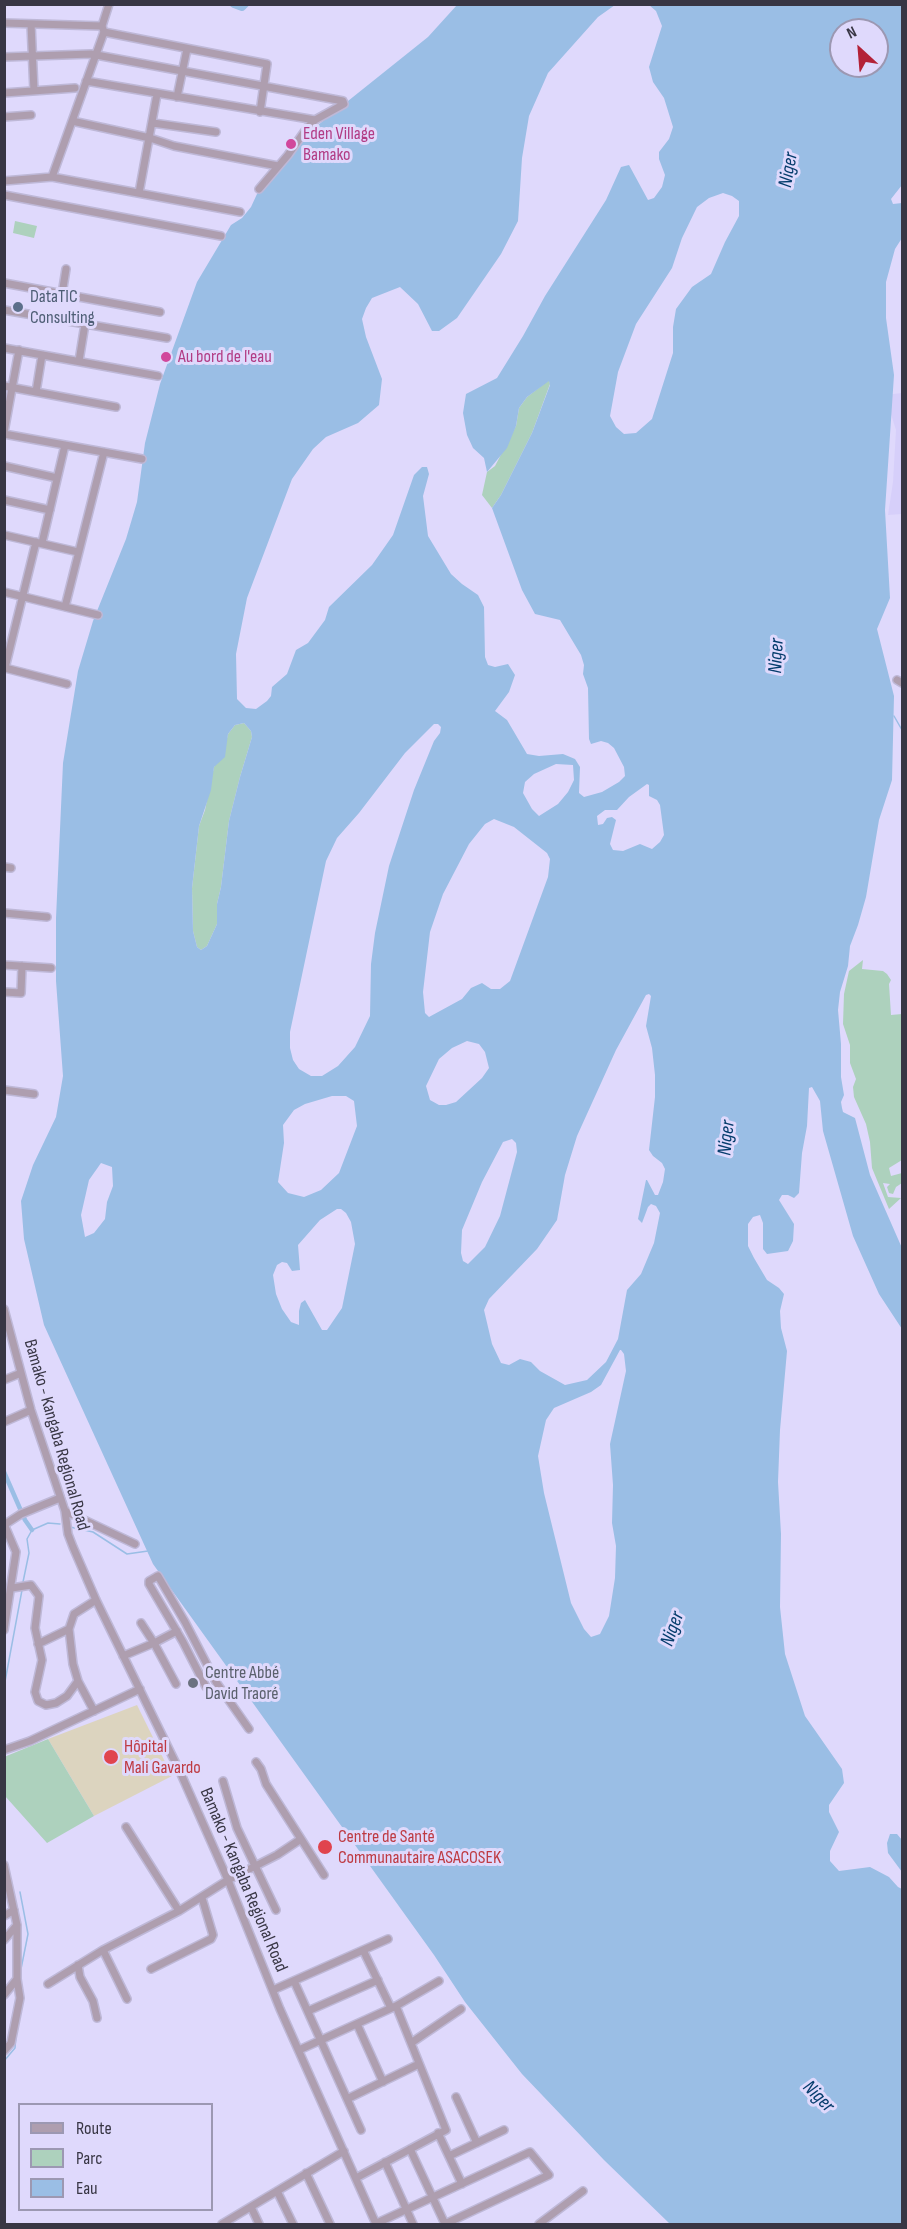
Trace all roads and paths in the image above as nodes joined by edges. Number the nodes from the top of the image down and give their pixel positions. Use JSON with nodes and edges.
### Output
{"nodes":[{"id":1,"x":109,"y":4,"type":"edge"},
{"id":2,"x":4,"y":23,"type":"edge"},
{"id":3,"x":31,"y":24,"type":"junction"},
{"id":4,"x":103,"y":29,"type":"junction"},
{"id":5,"x":187,"y":48,"type":"junction"},
{"id":6,"x":32,"y":56,"type":"junction"},
{"id":7,"x":95,"y":56,"type":"junction"},
{"id":8,"x":4,"y":57,"type":"edge"},
{"id":9,"x":182,"y":71,"type":"junction"},
{"id":10,"x":86,"y":81,"type":"junction"},
{"id":11,"x":264,"y":86,"type":"junction"},
{"id":12,"x":75,"y":88,"type":"dead end"},
{"id":13,"x":34,"y":91,"type":"junction"},
{"id":14,"x":4,"y":93,"type":"edge"},
{"id":15,"x":157,"y":94,"type":"junction"},
{"id":16,"x":177,"y":97,"type":"junction"},
{"id":17,"x":260,"y":112,"type":"junction"},
{"id":18,"x":32,"y":115,"type":"dead end"},
{"id":19,"x":4,"y":117,"type":"edge"},
{"id":20,"x":315,"y":120,"type":"junction"},
{"id":21,"x":72,"y":121,"type":"junction"},
{"id":22,"x":153,"y":123,"type":"junction"},
{"id":23,"x":216,"y":132,"type":"dead end"},
{"id":24,"x":150,"y":138,"type":"junction"},
{"id":25,"x":278,"y":166,"type":"junction"},
{"id":26,"x":52,"y":177,"type":"junction"},
{"id":27,"x":4,"y":181,"type":"edge"},
{"id":28,"x":259,"y":189,"type":"dead end"},
{"id":29,"x":139,"y":194,"type":"junction"},
{"id":30,"x":4,"y":195,"type":"edge"},
{"id":31,"x":240,"y":212,"type":"dead end"},
{"id":32,"x":221,"y":236,"type":"dead end"},
{"id":33,"x":66,"y":269,"type":"dead end"},
{"id":34,"x":4,"y":283,"type":"edge"},
{"id":35,"x":62,"y":294,"type":"junction"},
{"id":36,"x":4,"y":310,"type":"edge"},
{"id":37,"x":160,"y":312,"type":"dead end"},
{"id":38,"x":85,"y":324,"type":"junction"},
{"id":39,"x":167,"y":338,"type":"dead end"},
{"id":40,"x":4,"y":348,"type":"edge"},
{"id":41,"x":19,"y":350,"type":"junction"},
{"id":42,"x":42,"y":355,"type":"junction"},
{"id":43,"x":79,"y":361,"type":"junction"},
{"id":44,"x":158,"y":376,"type":"dead end"},
{"id":45,"x":8,"y":387,"type":"edge"},
{"id":46,"x":36,"y":392,"type":"junction"},
{"id":47,"x":116,"y":407,"type":"dead end"},
{"id":48,"x":4,"y":433,"type":"edge"},
{"id":49,"x":65,"y":445,"type":"junction"},
{"id":50,"x":104,"y":452,"type":"junction"},
{"id":51,"x":142,"y":459,"type":"dead end"},
{"id":52,"x":4,"y":466,"type":"edge"},
{"id":53,"x":57,"y":478,"type":"junction"},
{"id":54,"x":4,"y":500,"type":"edge"},
{"id":55,"x":50,"y":510,"type":"junction"},
{"id":56,"x":4,"y":535,"type":"edge"},
{"id":57,"x":39,"y":543,"type":"junction"},
{"id":58,"x":78,"y":552,"type":"junction"},
{"id":59,"x":4,"y":592,"type":"edge"},
{"id":60,"x":23,"y":596,"type":"junction"},
{"id":61,"x":65,"y":606,"type":"junction"},
{"id":62,"x":98,"y":615,"type":"dead end"},
{"id":63,"x":4,"y":630,"type":"edge"},
{"id":64,"x":14,"y":632,"type":"junction"},
{"id":65,"x":67,"y":684,"type":"dead end"},
{"id":66,"x":4,"y":913,"type":"edge"},
{"id":67,"x":47,"y":917,"type":"dead end"},
{"id":68,"x":4,"y":965,"type":"edge"},
{"id":69,"x":22,"y":966,"type":"junction"},
{"id":70,"x":51,"y":968,"type":"dead end"},
{"id":71,"x":4,"y":992,"type":"edge"},
{"id":72,"x":4,"y":1090,"type":"edge"},
{"id":73,"x":34,"y":1094,"type":"dead end"},
{"id":74,"x":4,"y":1309,"type":"edge"},
{"id":75,"x":7,"y":1327,"type":"edge"},
{"id":76,"x":21,"y":1373,"type":"junction"},
{"id":77,"x":4,"y":1380,"type":"edge"},
{"id":78,"x":31,"y":1410,"type":"junction"},
{"id":79,"x":4,"y":1422,"type":"edge"},
{"id":80,"x":60,"y":1498,"type":"junction"},
{"id":81,"x":65,"y":1514,"type":"junction"},
{"id":82,"x":5,"y":1525,"type":"edge"},
{"id":83,"x":135,"y":1544,"type":"dead end"},
{"id":84,"x":4,"y":1562,"type":"edge"},
{"id":85,"x":14,"y":1563,"type":"junction"},
{"id":86,"x":12,"y":1588,"type":"junction"},
{"id":87,"x":7,"y":1597,"type":"edge"},
{"id":88,"x":96,"y":1600,"type":"junction"},
{"id":89,"x":6,"y":1615,"type":"edge"},
{"id":90,"x":141,"y":1623,"type":"dead end"},
{"id":91,"x":69,"y":1629,"type":"junction"},
{"id":92,"x":4,"y":1630,"type":"edge"},
{"id":93,"x":177,"y":1631,"type":"junction"},
{"id":94,"x":154,"y":1643,"type":"junction"},
{"id":95,"x":38,"y":1644,"type":"junction"},
{"id":96,"x":123,"y":1656,"type":"junction"},
{"id":97,"x":78,"y":1681,"type":"junction"},
{"id":98,"x":176,"y":1684,"type":"dead end"},
{"id":99,"x":206,"y":1687,"type":"dead end"},
{"id":100,"x":140,"y":1689,"type":"junction"},
{"id":101,"x":94,"y":1710,"type":"junction"},
{"id":102,"x":249,"y":1730,"type":"dead end"},
{"id":103,"x":4,"y":1750,"type":"edge"},
{"id":104,"x":256,"y":1762,"type":"dead end"},
{"id":105,"x":223,"y":1781,"type":"dead end"},
{"id":106,"x":126,"y":1827,"type":"dead end"},
{"id":107,"x":301,"y":1839,"type":"junction"},
{"id":108,"x":4,"y":1865,"type":"edge"},
{"id":109,"x":254,"y":1867,"type":"junction"},
{"id":110,"x":324,"y":1875,"type":"dead end"},
{"id":111,"x":5,"y":1876,"type":"edge"},
{"id":112,"x":228,"y":1880,"type":"junction"},
{"id":113,"x":202,"y":1898,"type":"junction"},
{"id":114,"x":14,"y":1910,"type":"junction"},
{"id":115,"x":276,"y":1910,"type":"dead end"},
{"id":116,"x":179,"y":1911,"type":"junction"},
{"id":117,"x":4,"y":1916,"type":"edge"},
{"id":118,"x":16,"y":1925,"type":"junction"},
{"id":119,"x":388,"y":1939,"type":"dead end"},
{"id":120,"x":4,"y":1940,"type":"edge"},
{"id":121,"x":103,"y":1950,"type":"junction"},
{"id":122,"x":363,"y":1950,"type":"junction"},
{"id":123,"x":78,"y":1965,"type":"junction"},
{"id":124,"x":151,"y":1969,"type":"dead end"},
{"id":125,"x":17,"y":1979,"type":"junction"},
{"id":126,"x":378,"y":1980,"type":"junction"},
{"id":127,"x":294,"y":1981,"type":"junction"},
{"id":128,"x":439,"y":1981,"type":"dead end"},
{"id":129,"x":48,"y":1984,"type":"dead end"},
{"id":130,"x":273,"y":1990,"type":"junction"},
{"id":131,"x":4,"y":1995,"type":"edge"},
{"id":132,"x":127,"y":1999,"type":"dead end"},
{"id":133,"x":394,"y":2007,"type":"junction"},
{"id":134,"x":461,"y":2009,"type":"dead end"},
{"id":135,"x":308,"y":2011,"type":"junction"},
{"id":136,"x":96,"y":2018,"type":"dead end"},
{"id":137,"x":357,"y":2024,"type":"junction"},
{"id":138,"x":321,"y":2040,"type":"junction"},
{"id":139,"x":411,"y":2043,"type":"junction"},
{"id":140,"x":299,"y":2050,"type":"junction"},
{"id":141,"x":4,"y":2051,"type":"edge"},
{"id":142,"x":419,"y":2064,"type":"junction"},
{"id":143,"x":384,"y":2082,"type":"junction"},
{"id":144,"x":456,"y":2097,"type":"dead end"},
{"id":145,"x":347,"y":2099,"type":"junction"},
{"id":146,"x":361,"y":2130,"type":"dead end"},
{"id":147,"x":504,"y":2130,"type":"dead end"},
{"id":148,"x":438,"y":2133,"type":"junction"},
{"id":149,"x":477,"y":2143,"type":"junction"},
{"id":150,"x":410,"y":2149,"type":"junction"},
{"id":151,"x":344,"y":2151,"type":"junction"},
{"id":152,"x":448,"y":2156,"type":"junction"},
{"id":153,"x":385,"y":2162,"type":"junction"},
{"id":154,"x":306,"y":2174,"type":"junction"},
{"id":155,"x":356,"y":2178,"type":"junction"},
{"id":156,"x":462,"y":2184,"type":"junction"},
{"id":157,"x":278,"y":2191,"type":"junction"},
{"id":158,"x":583,"y":2191,"type":"dead end"},
{"id":159,"x":433,"y":2198,"type":"junction"},
{"id":160,"x":251,"y":2207,"type":"junction"},
{"id":161,"x":406,"y":2210,"type":"junction"},
{"id":162,"x":224,"y":2224,"type":"edge"},
{"id":163,"x":260,"y":2224,"type":"edge"},
{"id":164,"x":293,"y":2224,"type":"edge"},
{"id":165,"x":330,"y":2224,"type":"edge"},
{"id":166,"x":375,"y":2224,"type":"edge"},
{"id":167,"x":413,"y":2224,"type":"edge"},
{"id":168,"x":445,"y":2224,"type":"edge"},
{"id":169,"x":539,"y":2224,"type":"edge"}],
"edges":[{"from":1,"to":4,"type":"street"},
{"from":2,"to":3,"type":"street"},
{"from":3,"to":4,"type":"street"},
{"from":3,"to":6,"type":"street"},
{"from":4,"to":5,"type":"street"},
{"from":4,"to":7,"type":"street"},
{"from":5,"to":9,"type":"street"},
{"from":5,"to":11,"type":"street"},
{"from":6,"to":7,"type":"street"},
{"from":6,"to":8,"type":"street"},
{"from":6,"to":13,"type":"street"},
{"from":7,"to":9,"type":"street"},
{"from":7,"to":10,"type":"street"},
{"from":9,"to":11,"type":"street"},
{"from":9,"to":16,"type":"street"},
{"from":10,"to":15,"type":"street"},
{"from":10,"to":21,"type":"street"},
{"from":11,"to":17,"type":"street"},
{"from":11,"to":20,"type":"street"},
{"from":12,"to":13,"type":"street"},
{"from":13,"to":14,"type":"street"},
{"from":15,"to":16,"type":"street"},
{"from":15,"to":22,"type":"street"},
{"from":16,"to":17,"type":"street"},
{"from":17,"to":20,"type":"street"},
{"from":18,"to":19,"type":"street"},
{"from":20,"to":25,"type":"street"},
{"from":21,"to":24,"type":"street"},
{"from":21,"to":26,"type":"street"},
{"from":22,"to":23,"type":"street"},
{"from":22,"to":24,"type":"street"},
{"from":24,"to":25,"type":"street"},
{"from":24,"to":29,"type":"street"},
{"from":25,"to":28,"type":"street"},
{"from":26,"to":27,"type":"street"},
{"from":26,"to":29,"type":"street"},
{"from":29,"to":31,"type":"street"},
{"from":30,"to":32,"type":"street"},
{"from":33,"to":35,"type":"street"},
{"from":34,"to":35,"type":"street"},
{"from":35,"to":37,"type":"street"},
{"from":36,"to":38,"type":"street"},
{"from":38,"to":39,"type":"street"},
{"from":38,"to":43,"type":"street"},
{"from":40,"to":41,"type":"street"},
{"from":41,"to":42,"type":"street"},
{"from":41,"to":45,"type":"street"},
{"from":42,"to":43,"type":"street"},
{"from":42,"to":46,"type":"street"},
{"from":43,"to":44,"type":"street"},
{"from":45,"to":46,"type":"street"},
{"from":45,"to":48,"type":"street"},
{"from":46,"to":47,"type":"street"},
{"from":48,"to":49,"type":"street"},
{"from":49,"to":50,"type":"street"},
{"from":49,"to":53,"type":"street"},
{"from":50,"to":51,"type":"street"},
{"from":50,"to":58,"type":"street"},
{"from":52,"to":53,"type":"street"},
{"from":53,"to":55,"type":"street"},
{"from":54,"to":55,"type":"street"},
{"from":55,"to":57,"type":"street"},
{"from":56,"to":57,"type":"street"},
{"from":57,"to":58,"type":"street"},
{"from":57,"to":60,"type":"street"},
{"from":58,"to":61,"type":"street"},
{"from":59,"to":60,"type":"street"},
{"from":60,"to":61,"type":"street"},
{"from":60,"to":64,"type":"street"},
{"from":61,"to":62,"type":"street"},
{"from":63,"to":64,"type":"street"},
{"from":64,"to":65,"type":"street"},
{"from":66,"to":67,"type":"street"},
{"from":68,"to":69,"type":"street"},
{"from":69,"to":70,"type":"street"},
{"from":69,"to":71,"type":"street"},
{"from":72,"to":73,"type":"street"},
{"from":74,"to":75,"type":"street","name":"Bamako - Kangaba Regional Road"},
{"from":75,"to":76,"type":"street","name":"Bamako - Kangaba Regional Road"},
{"from":76,"to":77,"type":"street"},
{"from":76,"to":78,"type":"street","name":"Bamako - Kangaba Regional Road"},
{"from":78,"to":79,"type":"street"},
{"from":78,"to":80,"type":"street","name":"Bamako - Kangaba Regional Road"},
{"from":80,"to":81,"type":"street","name":"Bamako - Kangaba Regional Road"},
{"from":80,"to":82,"type":"street"},
{"from":81,"to":83,"type":"street"},
{"from":81,"to":88,"type":"street","name":"Bamako - Kangaba Regional Road"},
{"from":82,"to":85,"type":"street"},
{"from":84,"to":85,"type":"street"},
{"from":85,"to":86,"type":"street"},
{"from":86,"to":87,"type":"street"},
{"from":86,"to":95,"type":"street"},
{"from":87,"to":89,"type":"street"},
{"from":88,"to":91,"type":"street"},
{"from":88,"to":96,"type":"street","name":"Bamako - Kangaba Regional Road"},
{"from":89,"to":92,"type":"street"},
{"from":90,"to":94,"type":"street"},
{"from":91,"to":95,"type":"street"},
{"from":91,"to":97,"type":"street"},
{"from":93,"to":94,"type":"street"},
{"from":93,"to":99,"type":"street"},
{"from":93,"to":102,"type":"street"},
{"from":94,"to":96,"type":"street"},
{"from":94,"to":98,"type":"street"},
{"from":95,"to":97,"type":"street"},
{"from":96,"to":100,"type":"street","name":"Bamako - Kangaba Regional Road"},
{"from":97,"to":101,"type":"street"},
{"from":100,"to":101,"type":"street"},
{"from":100,"to":112,"type":"street","name":"Bamako - Kangaba Regional Road"},
{"from":101,"to":103,"type":"street"},
{"from":104,"to":107,"type":"street"},
{"from":105,"to":109,"type":"street"},
{"from":106,"to":116,"type":"street"},
{"from":107,"to":109,"type":"street"},
{"from":107,"to":110,"type":"street"},
{"from":108,"to":111,"type":"street"},
{"from":109,"to":112,"type":"street"},
{"from":109,"to":115,"type":"street"},
{"from":111,"to":114,"type":"street"},
{"from":112,"to":113,"type":"street"},
{"from":112,"to":130,"type":"street","name":"Bamako - Kangaba Regional Road"},
{"from":113,"to":116,"type":"street"},
{"from":113,"to":124,"type":"street"},
{"from":114,"to":117,"type":"street"},
{"from":114,"to":118,"type":"street"},
{"from":116,"to":121,"type":"street"},
{"from":118,"to":120,"type":"street"},
{"from":118,"to":125,"type":"street"},
{"from":119,"to":122,"type":"street"},
{"from":121,"to":123,"type":"street"},
{"from":121,"to":132,"type":"street"},
{"from":122,"to":126,"type":"street"},
{"from":122,"to":127,"type":"street"},
{"from":123,"to":129,"type":"street"},
{"from":123,"to":136,"type":"street"},
{"from":125,"to":131,"type":"street"},
{"from":125,"to":141,"type":"street"},
{"from":126,"to":133,"type":"street"},
{"from":126,"to":135,"type":"street"},
{"from":127,"to":130,"type":"street"},
{"from":127,"to":135,"type":"street"},
{"from":128,"to":133,"type":"street"},
{"from":130,"to":140,"type":"street","name":"Bamako - Kangaba Regional Road"},
{"from":133,"to":137,"type":"street"},
{"from":133,"to":139,"type":"street"},
{"from":134,"to":139,"type":"street"},
{"from":135,"to":138,"type":"street"},
{"from":137,"to":138,"type":"street"},
{"from":137,"to":143,"type":"street"},
{"from":138,"to":140,"type":"street"},
{"from":138,"to":145,"type":"street"},
{"from":139,"to":142,"type":"street"},
{"from":140,"to":151,"type":"street","name":"Bamako - Kangaba Regional Road"},
{"from":142,"to":143,"type":"street"},
{"from":142,"to":148,"type":"street"},
{"from":143,"to":145,"type":"street"},
{"from":144,"to":149,"type":"street"},
{"from":145,"to":146,"type":"street"},
{"from":147,"to":149,"type":"street"},
{"from":148,"to":150,"type":"street"},
{"from":148,"to":152,"type":"street"},
{"from":149,"to":152,"type":"street"},
{"from":150,"to":153,"type":"street"},
{"from":150,"to":159,"type":"street"},
{"from":151,"to":154,"type":"street"},
{"from":151,"to":155,"type":"street","name":"Bamako - Kangaba Regional Road"},
{"from":152,"to":156,"type":"street"},
{"from":153,"to":155,"type":"street"},
{"from":153,"to":161,"type":"street"},
{"from":154,"to":157,"type":"street"},
{"from":154,"to":165,"type":"street"},
{"from":155,"to":166,"type":"street","name":"Bamako - Kangaba Regional Road"},
{"from":156,"to":159,"type":"street"},
{"from":156,"to":168,"type":"street"},
{"from":157,"to":160,"type":"street"},
{"from":157,"to":164,"type":"street"},
{"from":158,"to":169,"type":"street"},
{"from":159,"to":161,"type":"street"},
{"from":159,"to":168,"type":"street"},
{"from":160,"to":162,"type":"street"},
{"from":160,"to":163,"type":"street"},
{"from":161,"to":166,"type":"street"},
{"from":161,"to":167,"type":"street"}]}
